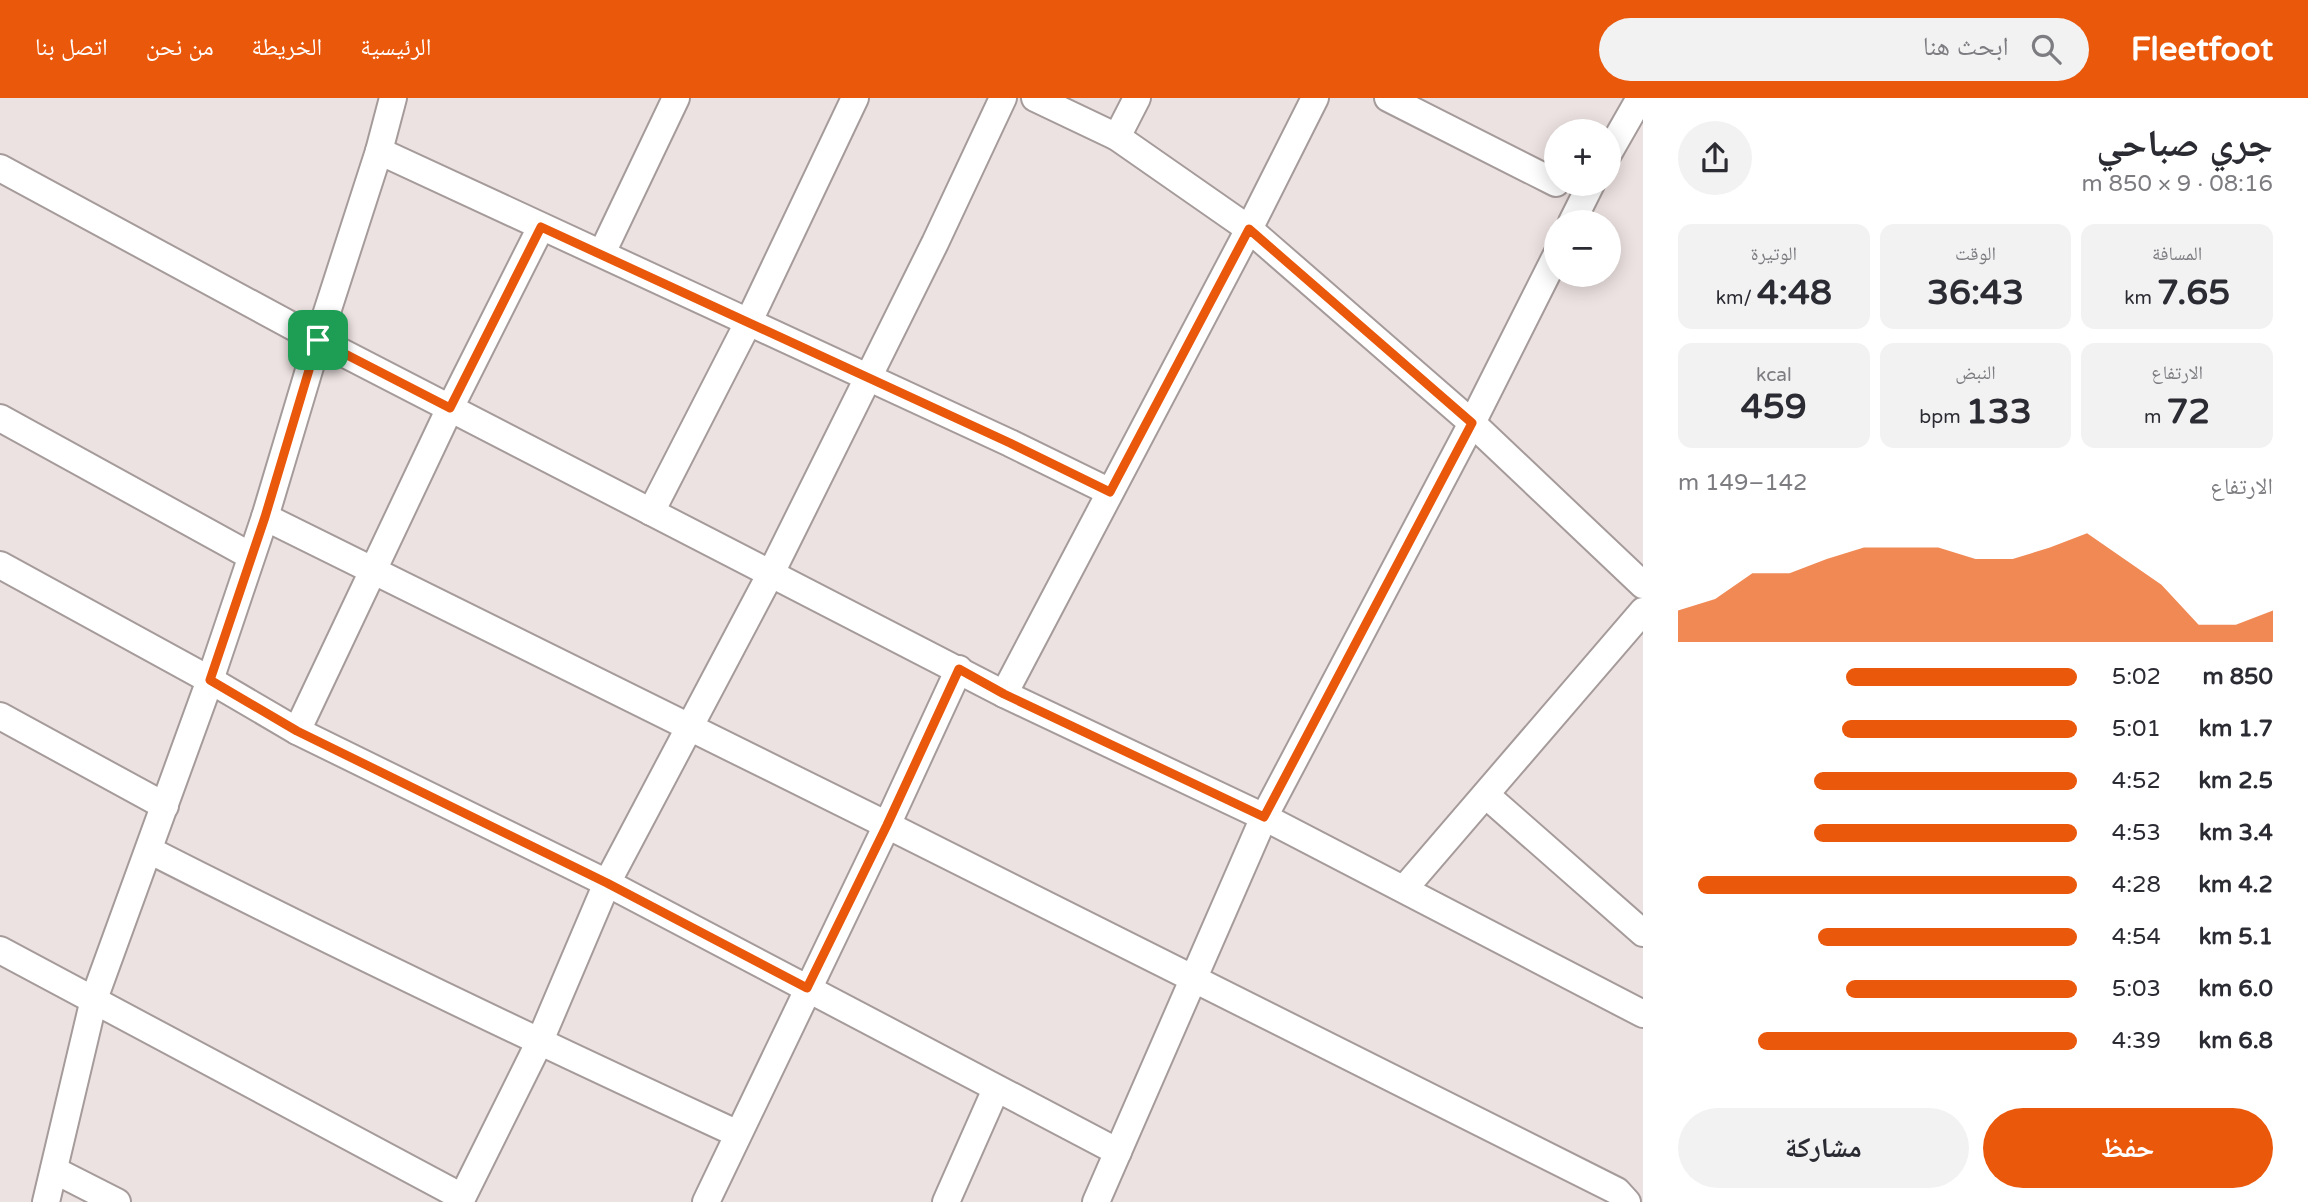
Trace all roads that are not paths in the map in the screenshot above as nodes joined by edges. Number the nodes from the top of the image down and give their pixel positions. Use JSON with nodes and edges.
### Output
{"nodes":[{"id":1,"x":676,"y":98,"type":"edge"},
{"id":2,"x":855,"y":98,"type":"edge"},
{"id":3,"x":1003,"y":98,"type":"edge"},
{"id":4,"x":1035,"y":98,"type":"edge"},
{"id":5,"x":1137,"y":98,"type":"edge"},
{"id":6,"x":1315,"y":98,"type":"edge"},
{"id":7,"x":1388,"y":98,"type":"edge"},
{"id":8,"x":1640,"y":98,"type":"edge"},
{"id":9,"x":389,"y":100,"type":"edge"},
{"id":10,"x":1621,"y":131,"type":"edge"},
{"id":11,"x":1117,"y":137,"type":"junction"},
{"id":12,"x":379,"y":151,"type":"junction"},
{"id":13,"x":0,"y":168,"type":"edge"},
{"id":14,"x":1544,"y":177,"type":"edge"},
{"id":15,"x":541,"y":227,"type":"junction"},
{"id":16,"x":1249,"y":229,"type":"junction"},
{"id":17,"x":602,"y":253,"type":"junction"},
{"id":18,"x":1544,"y":280,"type":"edge"},
{"id":19,"x":749,"y":321,"type":"junction"},
{"id":20,"x":318,"y":340,"type":"junction"},
{"id":21,"x":868,"y":377,"type":"junction"},
{"id":22,"x":450,"y":408,"type":"junction"},
{"id":23,"x":0,"y":418,"type":"edge"},
{"id":24,"x":1472,"y":423,"type":"junction"},
{"id":25,"x":1110,"y":492,"type":"junction"},
{"id":26,"x":651,"y":512,"type":"junction"},
{"id":27,"x":265,"y":517,"type":"junction"},
{"id":28,"x":251,"y":556,"type":"junction"},
{"id":29,"x":0,"y":565,"type":"edge"},
{"id":30,"x":374,"y":571,"type":"junction"},
{"id":31,"x":771,"y":573,"type":"junction"},
{"id":32,"x":1643,"y":585,"type":"edge"},
{"id":33,"x":1643,"y":611,"type":"edge"},
{"id":34,"x":959,"y":669,"type":"junction"},
{"id":35,"x":210,"y":680,"type":"junction"},
{"id":36,"x":1004,"y":694,"type":"junction"},
{"id":37,"x":0,"y":716,"type":"edge"},
{"id":38,"x":689,"y":728,"type":"junction"},
{"id":39,"x":297,"y":731,"type":"junction"},
{"id":40,"x":1486,"y":795,"type":"junction"},
{"id":41,"x":165,"y":806,"type":"junction"},
{"id":42,"x":1264,"y":817,"type":"junction"},
{"id":43,"x":887,"y":825,"type":"junction"},
{"id":44,"x":149,"y":850,"type":"junction"},
{"id":45,"x":607,"y":883,"type":"junction"},
{"id":46,"x":1404,"y":889,"type":"junction"},
{"id":47,"x":1643,"y":933,"type":"edge"},
{"id":48,"x":0,"y":950,"type":"edge"},
{"id":49,"x":1194,"y":979,"type":"junction"},
{"id":50,"x":807,"y":988,"type":"junction"},
{"id":51,"x":94,"y":999,"type":"junction"},
{"id":52,"x":1643,"y":1014,"type":"edge"},
{"id":53,"x":539,"y":1043,"type":"junction"},
{"id":54,"x":996,"y":1089,"type":"junction"},
{"id":55,"x":738,"y":1134,"type":"junction"},
{"id":56,"x":1118,"y":1152,"type":"junction"},
{"id":57,"x":54,"y":1170,"type":"junction"},
{"id":58,"x":461,"y":1200,"type":"edge"},
{"id":59,"x":46,"y":1202,"type":"edge"},
{"id":60,"x":117,"y":1202,"type":"edge"},
{"id":61,"x":706,"y":1202,"type":"edge"},
{"id":62,"x":946,"y":1202,"type":"edge"},
{"id":63,"x":1096,"y":1202,"type":"edge"},
{"id":64,"x":1627,"y":1202,"type":"edge"}],
"edges":[{"from":1,"to":17,"type":"street"},
{"from":2,"to":19,"type":"street"},
{"from":3,"to":21,"type":"street"},
{"from":4,"to":11,"type":"street"},
{"from":5,"to":11,"type":"street"},
{"from":6,"to":16,"type":"street"},
{"from":7,"to":14,"type":"street"},
{"from":8,"to":10,"type":"street"},
{"from":9,"to":12,"type":"street"},
{"from":11,"to":16,"type":"street"},
{"from":12,"to":15,"type":"street"},
{"from":12,"to":20,"type":"street"},
{"from":13,"to":20,"type":"street"},
{"from":15,"to":17,"type":"street"},
{"from":15,"to":22,"type":"street"},
{"from":16,"to":24,"type":"street"},
{"from":16,"to":25,"type":"street"},
{"from":17,"to":19,"type":"street"},
{"from":18,"to":24,"type":"street"},
{"from":19,"to":21,"type":"street"},
{"from":19,"to":26,"type":"street"},
{"from":20,"to":22,"type":"street"},
{"from":20,"to":27,"type":"street"},
{"from":21,"to":25,"type":"street"},
{"from":21,"to":31,"type":"street"},
{"from":22,"to":26,"type":"street"},
{"from":22,"to":30,"type":"street"},
{"from":23,"to":28,"type":"street"},
{"from":24,"to":32,"type":"street"},
{"from":24,"to":42,"type":"street"},
{"from":25,"to":36,"type":"street"},
{"from":26,"to":31,"type":"street"},
{"from":27,"to":28,"type":"street"},
{"from":27,"to":30,"type":"street"},
{"from":28,"to":35,"type":"street"},
{"from":29,"to":35,"type":"street"},
{"from":30,"to":38,"type":"street"},
{"from":30,"to":39,"type":"street"},
{"from":31,"to":34,"type":"street"},
{"from":31,"to":38,"type":"street"},
{"from":33,"to":40,"type":"street"},
{"from":34,"to":36,"type":"street"},
{"from":34,"to":43,"type":"street"},
{"from":35,"to":39,"type":"street"},
{"from":35,"to":41,"type":"street"},
{"from":36,"to":42,"type":"street"},
{"from":37,"to":41,"type":"street"},
{"from":38,"to":43,"type":"street"},
{"from":38,"to":45,"type":"street"},
{"from":39,"to":45,"type":"street"},
{"from":40,"to":46,"type":"street"},
{"from":40,"to":47,"type":"street"},
{"from":41,"to":44,"type":"street"},
{"from":42,"to":46,"type":"street"},
{"from":42,"to":49,"type":"street"},
{"from":43,"to":49,"type":"street"},
{"from":43,"to":50,"type":"street"},
{"from":44,"to":51,"type":"street"},
{"from":44,"to":53,"type":"street"},
{"from":45,"to":50,"type":"street"},
{"from":45,"to":53,"type":"street"},
{"from":46,"to":52,"type":"street"},
{"from":48,"to":51,"type":"street"},
{"from":49,"to":56,"type":"street"},
{"from":49,"to":64,"type":"street"},
{"from":50,"to":54,"type":"street"},
{"from":50,"to":55,"type":"street"},
{"from":51,"to":57,"type":"street"},
{"from":51,"to":58,"type":"street"},
{"from":53,"to":55,"type":"street"},
{"from":53,"to":58,"type":"street"},
{"from":54,"to":56,"type":"street"},
{"from":54,"to":62,"type":"street"},
{"from":55,"to":61,"type":"street"},
{"from":56,"to":63,"type":"street"},
{"from":57,"to":59,"type":"street"},
{"from":57,"to":60,"type":"street"}]}
